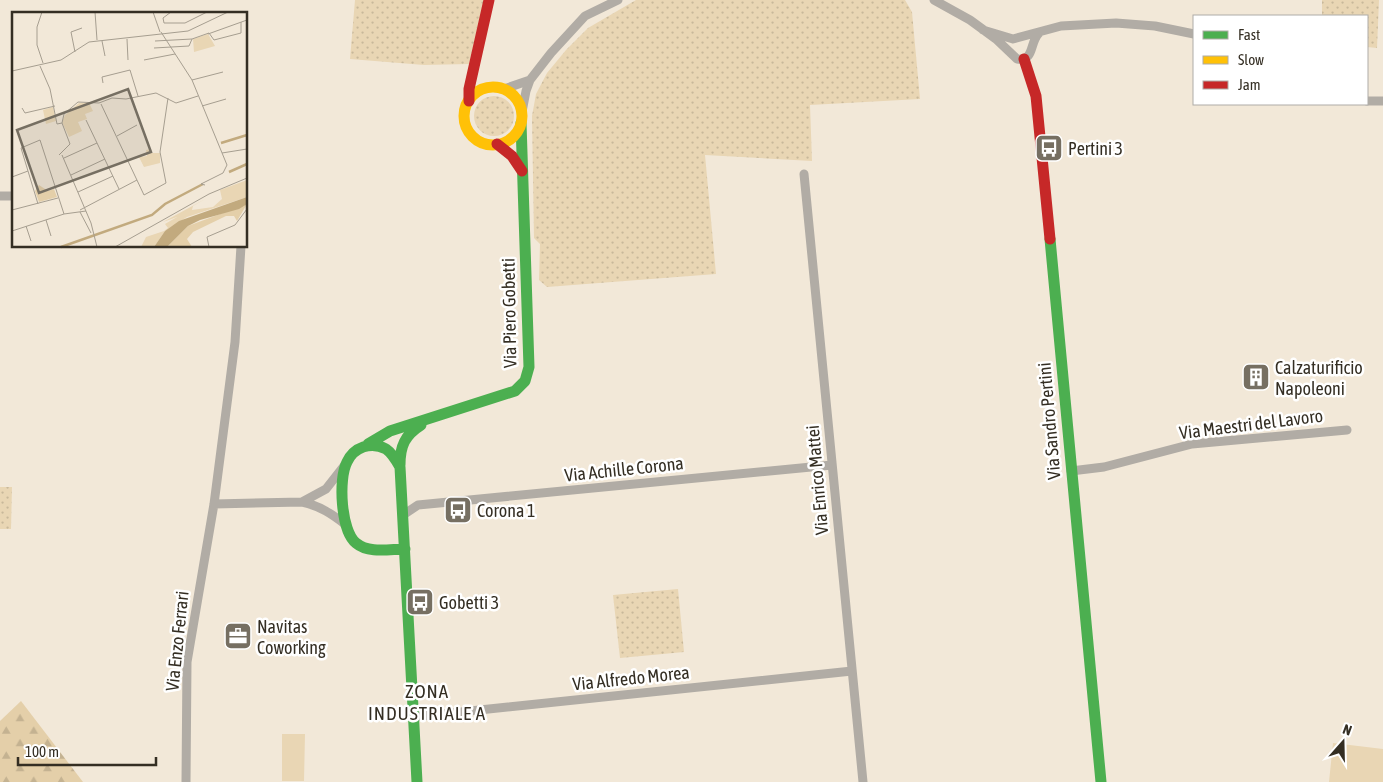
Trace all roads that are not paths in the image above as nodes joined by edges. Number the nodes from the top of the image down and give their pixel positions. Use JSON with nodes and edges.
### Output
{"nodes":[{"id":1,"x":489,"y":0,"type":"edge"},
{"id":2,"x":618,"y":0,"type":"edge"},
{"id":3,"x":934,"y":0,"type":"edge"},
{"id":4,"x":983,"y":30,"type":"junction"},
{"id":5,"x":1041,"y":32,"type":"junction"},
{"id":6,"x":1193,"y":34,"type":"edge"},
{"id":7,"x":1025,"y":37,"type":"junction"},
{"id":8,"x":1013,"y":39,"type":"junction"},
{"id":9,"x":1032,"y":46,"type":"junction"},
{"id":10,"x":1009,"y":52,"type":"junction"},
{"id":11,"x":1024,"y":59,"type":"junction"},
{"id":12,"x":475,"y":61,"type":"junction"},
{"id":13,"x":530,"y":80,"type":"junction"},
{"id":14,"x":500,"y":88,"type":"junction"},
{"id":15,"x":469,"y":101,"type":"junction"},
{"id":16,"x":1368,"y":101,"type":"edge"},
{"id":17,"x":1383,"y":101,"type":"edge"},
{"id":18,"x":522,"y":118,"type":"junction"},
{"id":19,"x":497,"y":144,"type":"junction"},
{"id":20,"x":523,"y":172,"type":"junction"},
{"id":21,"x":804,"y":174,"type":"dead end"},
{"id":22,"x":241,"y":248,"type":"edge"},
{"id":23,"x":431,"y":418,"type":"junction"},
{"id":24,"x":1347,"y":430,"type":"dead end"},
{"id":25,"x":366,"y":446,"type":"junction"},
{"id":26,"x":832,"y":465,"type":"junction"},
{"id":27,"x":344,"y":466,"type":"junction"},
{"id":28,"x":400,"y":467,"type":"junction"},
{"id":29,"x":1071,"y":471,"type":"junction"},
{"id":30,"x":402,"y":500,"type":"junction"},
{"id":31,"x":302,"y":502,"type":"junction"},
{"id":32,"x":214,"y":504,"type":"junction"},
{"id":33,"x":418,"y":506,"type":"junction"},
{"id":34,"x":403,"y":515,"type":"junction"},
{"id":35,"x":346,"y":525,"type":"junction"},
{"id":36,"x":405,"y":549,"type":"junction"},
{"id":37,"x":852,"y":671,"type":"junction"},
{"id":38,"x":413,"y":717,"type":"junction"},
{"id":39,"x":186,"y":782,"type":"edge"},
{"id":40,"x":417,"y":782,"type":"edge"},
{"id":41,"x":862,"y":782,"type":"edge"},
{"id":42,"x":1101,"y":782,"type":"edge"}],
"edges":[{"from":1,"to":12,"type":"street"},
{"from":2,"to":13,"type":"street"},
{"from":3,"to":4,"type":"street"},
{"from":4,"to":8,"type":"street"},
{"from":4,"to":10,"type":"street"},
{"from":5,"to":6,"type":"street"},
{"from":5,"to":7,"type":"street"},
{"from":5,"to":9,"type":"street"},
{"from":7,"to":8,"type":"street"},
{"from":7,"to":9,"type":"street"},
{"from":8,"to":10,"type":"street"},
{"from":9,"to":11,"type":"street"},
{"from":10,"to":11,"type":"street"},
{"from":11,"to":29,"type":"street","name":"Via Sandro Pertini"},
{"from":12,"to":14,"type":"street"},
{"from":12,"to":15,"type":"street"},
{"from":13,"to":14,"type":"street"},
{"from":13,"to":18,"type":"street"},
{"from":14,"to":15,"type":"street"},
{"from":14,"to":18,"type":"street"},
{"from":15,"to":19,"type":"street"},
{"from":16,"to":17,"type":"street"},
{"from":18,"to":19,"type":"street"},
{"from":18,"to":20,"type":"street","name":"Via Piero Gobetti"},
{"from":19,"to":20,"type":"street"},
{"from":20,"to":23,"type":"street","name":"Via Piero Gobetti"},
{"from":21,"to":26,"type":"street","name":"Via Enrico Mattei"},
{"from":22,"to":32,"type":"street","name":"Via Enzo Ferrari"},
{"from":23,"to":25,"type":"street","name":"Via Piero Gobetti"},
{"from":23,"to":28,"type":"street"},
{"from":24,"to":29,"type":"street","name":"Via Maestri del Lavoro"},
{"from":25,"to":27,"type":"street"},
{"from":25,"to":28,"type":"street"},
{"from":26,"to":33,"type":"street","name":"Via Achille Corona"},
{"from":26,"to":37,"type":"street","name":"Via Enrico Mattei"},
{"from":27,"to":31,"type":"street"},
{"from":27,"to":35,"type":"street"},
{"from":28,"to":30,"type":"street"},
{"from":29,"to":42,"type":"street","name":"Via Sandro Pertini"},
{"from":30,"to":33,"type":"street","name":"Via Achille Corona"},
{"from":30,"to":34,"type":"street"},
{"from":31,"to":32,"type":"street"},
{"from":31,"to":35,"type":"street"},
{"from":32,"to":39,"type":"street","name":"Via Enzo Ferrari"},
{"from":33,"to":34,"type":"street","name":"Via Achille Corona"},
{"from":34,"to":36,"type":"street"},
{"from":35,"to":36,"type":"street"},
{"from":36,"to":38,"type":"street"},
{"from":37,"to":38,"type":"street","name":"Via Alfredo Morea"},
{"from":37,"to":41,"type":"street","name":"Via Enrico Mattei"},
{"from":38,"to":40,"type":"street"}]}
